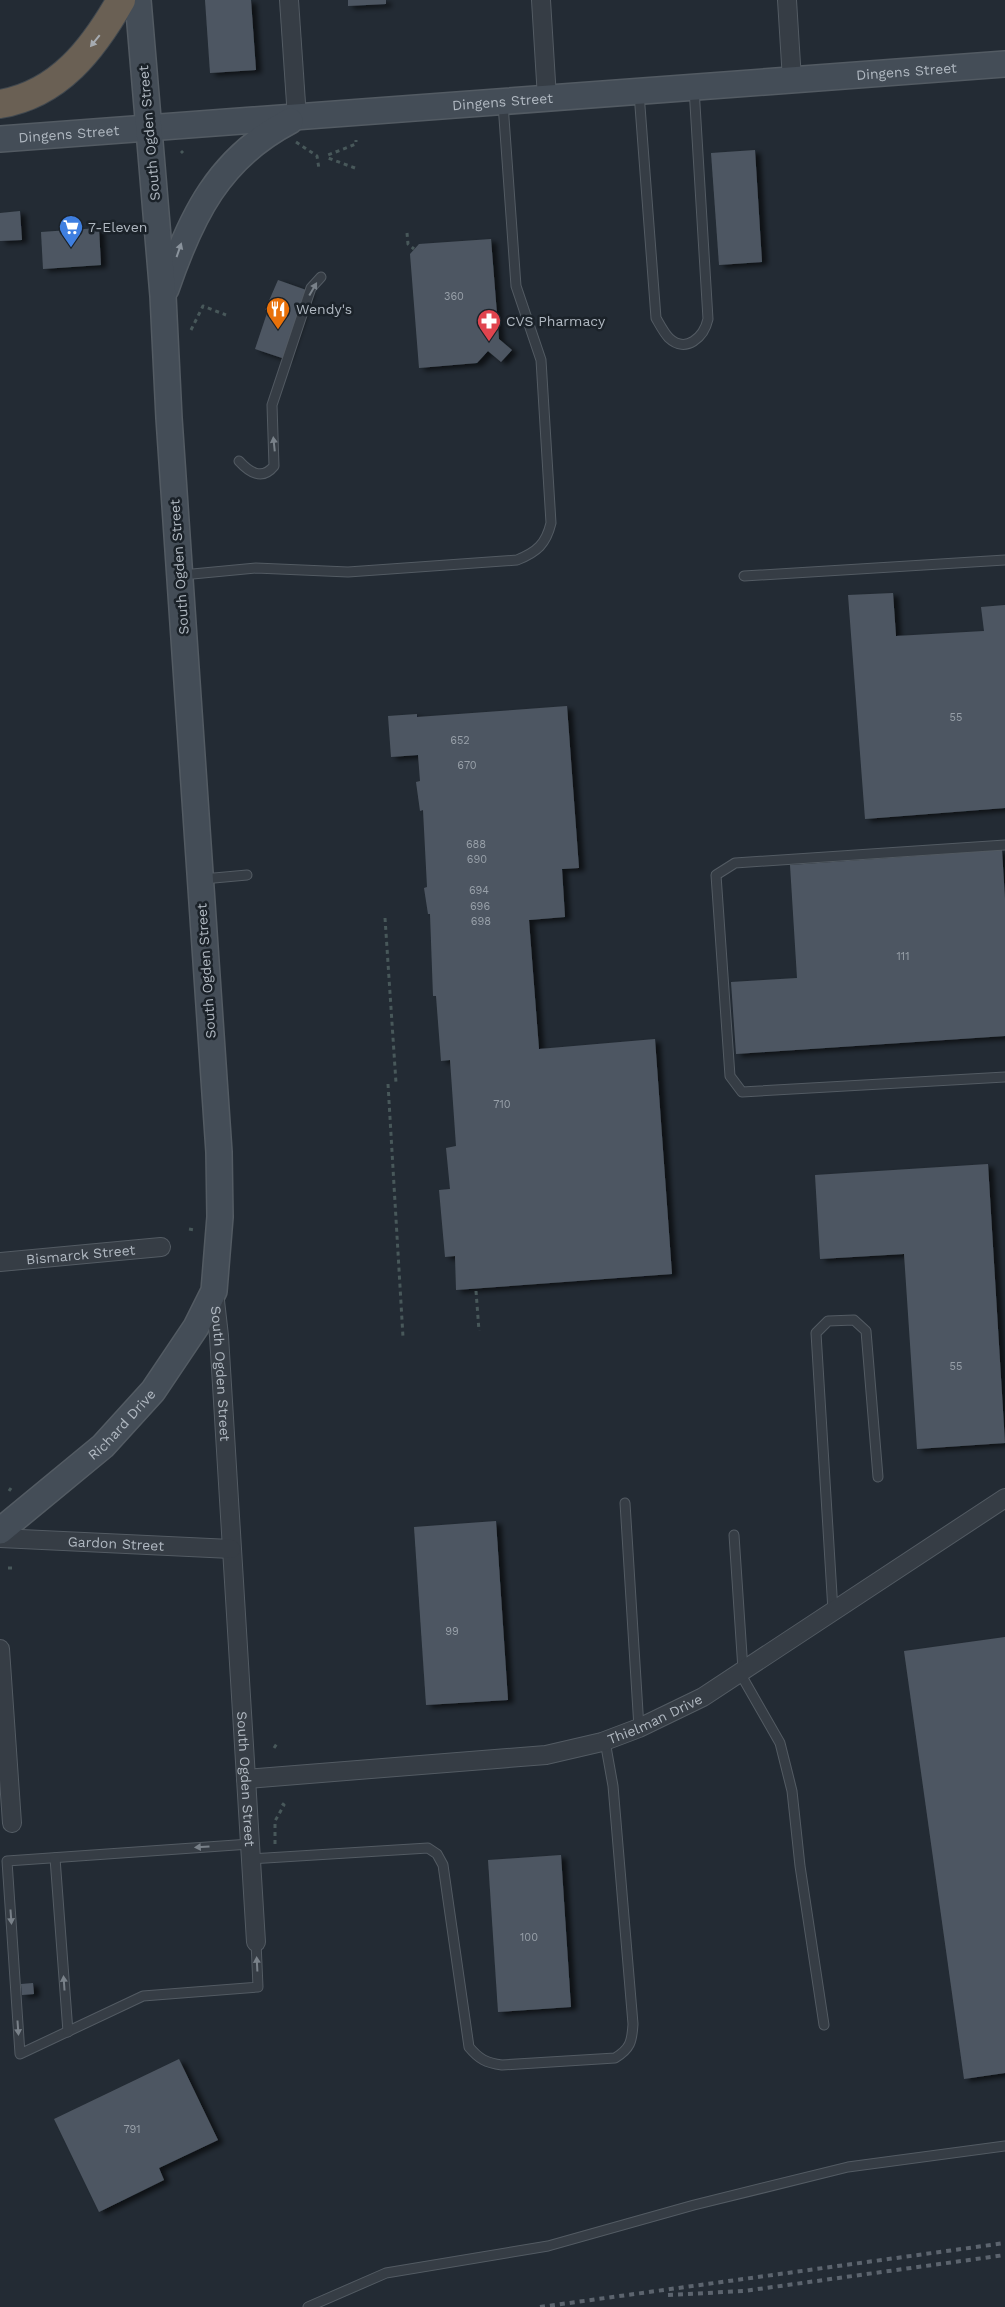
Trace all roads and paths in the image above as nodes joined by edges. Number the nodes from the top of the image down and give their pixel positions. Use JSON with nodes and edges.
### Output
{"nodes":[{"id":1,"x":121,"y":0,"type":"edge"},
{"id":2,"x":138,"y":0,"type":"edge"},
{"id":3,"x":288,"y":0,"type":"edge"},
{"id":4,"x":541,"y":0,"type":"edge"},
{"id":5,"x":787,"y":0,"type":"edge"},
{"id":6,"x":1005,"y":64,"type":"edge"},
{"id":7,"x":792,"y":80,"type":"junction"},
{"id":8,"x":694,"y":88,"type":"junction"},
{"id":9,"x":639,"y":92,"type":"junction"},
{"id":10,"x":547,"y":98,"type":"junction"},
{"id":11,"x":503,"y":102,"type":"junction"},
{"id":12,"x":0,"y":104,"type":"edge"},
{"id":13,"x":147,"y":129,"type":"junction"},
{"id":14,"x":296,"y":130,"type":"junction"},
{"id":15,"x":0,"y":139,"type":"edge"},
{"id":16,"x":356,"y":140,"type":"dead end"},
{"id":17,"x":355,"y":168,"type":"dead end"},
{"id":18,"x":319,"y":169,"type":"dead end"},
{"id":19,"x":407,"y":233,"type":"dead end"},
{"id":20,"x":414,"y":249,"type":"dead end"},
{"id":21,"x":321,"y":277,"type":"dead end"},
{"id":22,"x":163,"y":296,"type":"junction"},
{"id":23,"x":226,"y":315,"type":"dead end"},
{"id":24,"x":191,"y":330,"type":"dead end"},
{"id":25,"x":239,"y":461,"type":"dead end"},
{"id":26,"x":1005,"y":560,"type":"edge"},
{"id":27,"x":179,"y":575,"type":"junction"},
{"id":28,"x":744,"y":576,"type":"dead end"},
{"id":29,"x":1005,"y":845,"type":"edge"},
{"id":30,"x":247,"y":875,"type":"dead end"},
{"id":31,"x":200,"y":879,"type":"junction"},
{"id":32,"x":385,"y":918,"type":"dead end"},
{"id":33,"x":1005,"y":1077,"type":"edge"},
{"id":34,"x":396,"y":1083,"type":"dead end"},
{"id":35,"x":388,"y":1084,"type":"dead end"},
{"id":36,"x":189,"y":1229,"type":"dead end"},
{"id":37,"x":195,"y":1230,"type":"dead end"},
{"id":38,"x":162,"y":1247,"type":"dead end"},
{"id":39,"x":0,"y":1262,"type":"edge"},
{"id":40,"x":214,"y":1291,"type":"junction"},
{"id":41,"x":476,"y":1291,"type":"dead end"},
{"id":42,"x":479,"y":1332,"type":"dead end"},
{"id":43,"x":403,"y":1337,"type":"dead end"},
{"id":44,"x":878,"y":1477,"type":"dead end"},
{"id":45,"x":1005,"y":1498,"type":"edge"},
{"id":46,"x":625,"y":1503,"type":"dead end"},
{"id":47,"x":0,"y":1531,"type":"edge"},
{"id":48,"x":734,"y":1535,"type":"dead end"},
{"id":49,"x":0,"y":1538,"type":"edge"},
{"id":50,"x":231,"y":1549,"type":"junction"},
{"id":51,"x":833,"y":1611,"type":"junction"},
{"id":52,"x":0,"y":1649,"type":"edge"},
{"id":53,"x":742,"y":1671,"type":"junction"},
{"id":54,"x":639,"y":1728,"type":"junction"},
{"id":55,"x":605,"y":1741,"type":"junction"},
{"id":56,"x":278,"y":1742,"type":"dead end"},
{"id":57,"x":274,"y":1748,"type":"dead end"},
{"id":58,"x":246,"y":1779,"type":"junction"},
{"id":59,"x":279,"y":1801,"type":"dead end"},
{"id":60,"x":12,"y":1823,"type":"dead end"},
{"id":61,"x":274,"y":1828,"type":"dead end"},
{"id":62,"x":251,"y":1851,"type":"junction"},
{"id":63,"x":55,"y":1858,"type":"junction"},
{"id":64,"x":256,"y":1942,"type":"joint"},
{"id":65,"x":824,"y":2025,"type":"dead end"},
{"id":66,"x":68,"y":2032,"type":"junction"},
{"id":67,"x":1005,"y":2146,"type":"edge"},
{"id":68,"x":308,"y":2307,"type":"edge"}],
"edges":[{"from":1,"to":12,"type":"highway","one_way":true},
{"from":2,"to":13,"type":"street","name":"South Ogden Street"},
{"from":3,"to":14,"type":"street"},
{"from":4,"to":10,"type":"street"},
{"from":5,"to":7,"type":"street"},
{"from":6,"to":7,"type":"street","name":"Dingens Street"},
{"from":7,"to":8,"type":"street","name":"Dingens Street"},
{"from":8,"to":9,"type":"street","name":"Dingens Street"},
{"from":8,"to":9,"type":"lane"},
{"from":9,"to":10,"type":"street","name":"Dingens Street"},
{"from":10,"to":11,"type":"street","name":"Dingens Street"},
{"from":11,"to":14,"type":"street","name":"Dingens Street"},
{"from":11,"to":27,"type":"lane"},
{"from":13,"to":14,"type":"street","name":"Dingens Street"},
{"from":13,"to":15,"type":"street","name":"Dingens Street"},
{"from":13,"to":22,"type":"street","name":"South Ogden Street"},
{"from":14,"to":18,"type":"path"},
{"from":22,"to":14,"type":"street","one_way":true},
{"from":16,"to":17,"type":"path"},
{"from":19,"to":20,"type":"path"},
{"from":25,"to":21,"type":"lane","one_way":true},
{"from":22,"to":27,"type":"street","name":"South Ogden Street"},
{"from":23,"to":24,"type":"path"},
{"from":26,"to":28,"type":"lane"},
{"from":27,"to":31,"type":"street","name":"South Ogden Street"},
{"from":29,"to":33,"type":"lane"},
{"from":30,"to":31,"type":"lane"},
{"from":31,"to":40,"type":"street","name":"South Ogden Street"},
{"from":32,"to":34,"type":"path"},
{"from":35,"to":43,"type":"path"},
{"from":36,"to":37,"type":"path"},
{"from":38,"to":39,"type":"street","name":"Bismarck Street"},
{"from":40,"to":47,"type":"street","name":"Richard Drive"},
{"from":40,"to":50,"type":"street","name":"South Ogden Street"},
{"from":41,"to":42,"type":"path"},
{"from":44,"to":51,"type":"lane"},
{"from":45,"to":51,"type":"street","name":"Thielman Drive"},
{"from":46,"to":54,"type":"lane"},
{"from":48,"to":53,"type":"lane"},
{"from":49,"to":50,"type":"street","name":"Gardon Street"},
{"from":50,"to":58,"type":"street","name":"South Ogden Street"},
{"from":51,"to":53,"type":"street","name":"Thielman Drive"},
{"from":52,"to":60,"type":"street"},
{"from":53,"to":54,"type":"street","name":"Thielman Drive"},
{"from":53,"to":65,"type":"lane"},
{"from":54,"to":55,"type":"street","name":"Thielman Drive"},
{"from":55,"to":58,"type":"street","name":"Thielman Drive"},
{"from":55,"to":62,"type":"lane"},
{"from":56,"to":57,"type":"path"},
{"from":58,"to":62,"type":"street","name":"South Ogden Street"},
{"from":59,"to":61,"type":"path","name":"South Ogden Street"},
{"from":62,"to":63,"type":"lane","one_way":true},
{"from":62,"to":64,"type":"street","name":"South Ogden Street"},
{"from":66,"to":63,"type":"lane","one_way":true},
{"from":63,"to":66,"type":"lane","one_way":true},
{"from":66,"to":64,"type":"lane","one_way":true},
{"from":67,"to":68,"type":"lane"}]}
